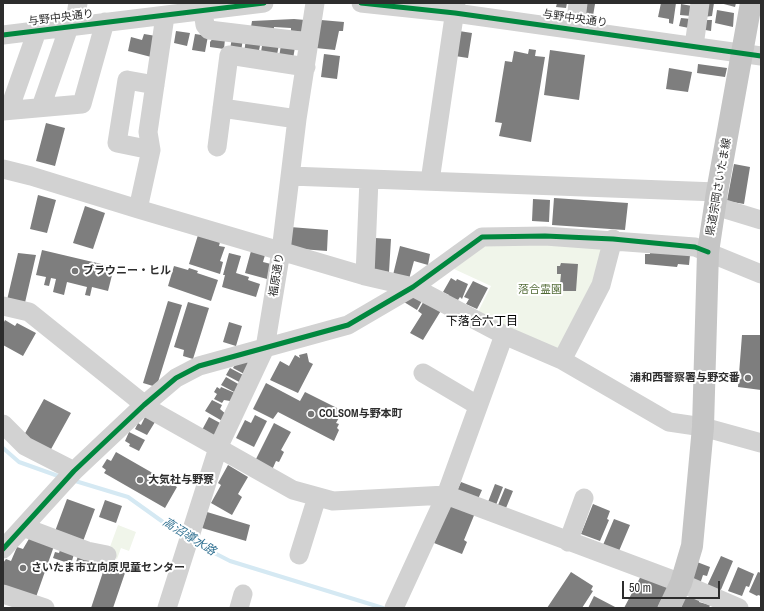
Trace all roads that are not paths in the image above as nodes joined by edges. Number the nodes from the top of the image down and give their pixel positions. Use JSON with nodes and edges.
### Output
{"nodes":[{"id":1,"x":78,"y":3,"type":"edge"},
{"id":2,"x":264,"y":3,"type":"edge"},
{"id":3,"x":315,"y":3,"type":"edge"},
{"id":4,"x":361,"y":3,"type":"edge"},
{"id":5,"x":578,"y":3,"type":"edge"},
{"id":6,"x":700,"y":3,"type":"edge"},
{"id":7,"x":751,"y":3,"type":"edge"},
{"id":8,"x":383,"y":4,"type":"edge"},
{"id":9,"x":456,"y":8,"type":"edge"},
{"id":10,"x":170,"y":11,"type":"edge"},
{"id":11,"x":203,"y":11,"type":"junction"},
{"id":12,"x":105,"y":22,"type":"junction"},
{"id":13,"x":71,"y":26,"type":"junction"},
{"id":14,"x":575,"y":29,"type":"junction"},
{"id":15,"x":37,"y":31,"type":"junction"},
{"id":16,"x":3,"y":35,"type":"edge"},
{"id":17,"x":309,"y":42,"type":"junction"},
{"id":18,"x":694,"y":46,"type":"junction"},
{"id":19,"x":752,"y":54,"type":"edge"},
{"id":20,"x":306,"y":67,"type":"junction"},
{"id":21,"x":155,"y":84,"type":"junction"},
{"id":22,"x":41,"y":107,"type":"junction"},
{"id":23,"x":222,"y":108,"type":"junction"},
{"id":24,"x":6,"y":110,"type":"edge"},
{"id":25,"x":297,"y":119,"type":"junction"},
{"id":26,"x":217,"y":147,"type":"dead end"},
{"id":27,"x":151,"y":150,"type":"junction"},
{"id":28,"x":3,"y":169,"type":"edge"},
{"id":29,"x":290,"y":176,"type":"junction"},
{"id":30,"x":369,"y":179,"type":"junction"},
{"id":31,"x":430,"y":181,"type":"junction"},
{"id":32,"x":716,"y":199,"type":"junction"},
{"id":33,"x":138,"y":209,"type":"junction"},
{"id":34,"x":761,"y":220,"type":"edge"},
{"id":35,"x":612,"y":239,"type":"junction"},
{"id":36,"x":281,"y":251,"type":"junction"},
{"id":37,"x":708,"y":252,"type":"junction"},
{"id":38,"x":761,"y":274,"type":"edge"},
{"id":39,"x":365,"y":276,"type":"junction"},
{"id":40,"x":414,"y":287,"type":"junction"},
{"id":41,"x":3,"y":306,"type":"edge"},
{"id":42,"x":504,"y":335,"type":"junction"},
{"id":43,"x":265,"y":348,"type":"junction"},
{"id":44,"x":562,"y":360,"type":"junction"},
{"id":45,"x":423,"y":374,"type":"dead end"},
{"id":46,"x":144,"y":405,"type":"junction"},
{"id":47,"x":477,"y":405,"type":"junction"},
{"id":48,"x":3,"y":424,"type":"edge"},
{"id":49,"x":703,"y":427,"type":"junction"},
{"id":50,"x":761,"y":443,"type":"edge"},
{"id":51,"x":218,"y":448,"type":"junction"},
{"id":52,"x":69,"y":476,"type":"junction"},
{"id":53,"x":446,"y":495,"type":"junction"},
{"id":54,"x":317,"y":497,"type":"junction"},
{"id":55,"x":584,"y":498,"type":"dead end"},
{"id":56,"x":23,"y":527,"type":"junction"},
{"id":57,"x":568,"y":542,"type":"junction"},
{"id":58,"x":3,"y":549,"type":"edge"},
{"id":59,"x":107,"y":555,"type":"dead end"},
{"id":60,"x":299,"y":555,"type":"dead end"},
{"id":61,"x":681,"y":582,"type":"junction"},
{"id":62,"x":3,"y":594,"type":"edge"},
{"id":63,"x":395,"y":607,"type":"edge"},
{"id":64,"x":45,"y":608,"type":"edge"},
{"id":65,"x":167,"y":608,"type":"edge"},
{"id":66,"x":669,"y":608,"type":"edge"},
{"id":67,"x":739,"y":608,"type":"edge"}],
"edges":[{"from":1,"to":13,"type":"street"},
{"from":2,"to":11,"type":"street","name":"与野中央通り"},
{"from":3,"to":17,"type":"street","name":"福原通り"},
{"from":4,"to":8,"type":"street","name":"与野中央通り"},
{"from":5,"to":14,"type":"street"},
{"from":6,"to":18,"type":"street"},
{"from":7,"to":19,"type":"main road","name":"県道宗岡さいたま線"},
{"from":8,"to":9,"type":"street","name":"与野中央通り"},
{"from":9,"to":14,"type":"street","name":"与野中央通り"},
{"from":9,"to":31,"type":"street"},
{"from":10,"to":11,"type":"street","name":"与野中央通り"},
{"from":10,"to":12,"type":"street","name":"与野中央通り"},
{"from":10,"to":21,"type":"street"},
{"from":11,"to":17,"type":"street"},
{"from":12,"to":13,"type":"street","name":"与野中央通り"},
{"from":12,"to":22,"type":"street"},
{"from":13,"to":15,"type":"street","name":"与野中央通り"},
{"from":13,"to":22,"type":"street"},
{"from":14,"to":18,"type":"street","name":"与野中央通り"},
{"from":15,"to":16,"type":"street","name":"与野中央通り"},
{"from":15,"to":24,"type":"street"},
{"from":17,"to":20,"type":"street","name":"福原通り"},
{"from":18,"to":19,"type":"street","name":"与野中央通り"},
{"from":19,"to":32,"type":"main road","name":"県道宗岡さいたま線"},
{"from":20,"to":23,"type":"street"},
{"from":20,"to":25,"type":"street","name":"福原通り"},
{"from":21,"to":27,"type":"street"},
{"from":21,"to":27,"type":"street"},
{"from":22,"to":24,"type":"street"},
{"from":23,"to":25,"type":"street"},
{"from":23,"to":26,"type":"street"},
{"from":25,"to":29,"type":"street","name":"福原通り"},
{"from":27,"to":33,"type":"street"},
{"from":28,"to":33,"type":"street"},
{"from":29,"to":30,"type":"street"},
{"from":29,"to":36,"type":"street","name":"福原通り"},
{"from":30,"to":31,"type":"street"},
{"from":30,"to":39,"type":"street"},
{"from":31,"to":32,"type":"street"},
{"from":32,"to":34,"type":"street"},
{"from":32,"to":37,"type":"main road","name":"県道宗岡さいたま線"},
{"from":33,"to":36,"type":"street"},
{"from":35,"to":37,"type":"street"},
{"from":35,"to":40,"type":"street"},
{"from":35,"to":44,"type":"street"},
{"from":36,"to":39,"type":"street"},
{"from":36,"to":43,"type":"street","name":"福原通り"},
{"from":37,"to":38,"type":"street"},
{"from":37,"to":49,"type":"main road","name":"県道宗岡さいたま線"},
{"from":39,"to":40,"type":"street"},
{"from":40,"to":42,"type":"street"},
{"from":40,"to":43,"type":"street"},
{"from":41,"to":46,"type":"street"},
{"from":42,"to":44,"type":"street"},
{"from":42,"to":47,"type":"street"},
{"from":43,"to":46,"type":"street"},
{"from":43,"to":51,"type":"street","name":"福原通り"},
{"from":44,"to":49,"type":"street"},
{"from":45,"to":47,"type":"street"},
{"from":46,"to":51,"type":"street"},
{"from":46,"to":52,"type":"street"},
{"from":47,"to":53,"type":"street"},
{"from":48,"to":52,"type":"street"},
{"from":49,"to":50,"type":"street"},
{"from":49,"to":61,"type":"main road","name":"県道宗岡さいたま線"},
{"from":51,"to":54,"type":"street"},
{"from":51,"to":65,"type":"street","name":"福原通り"},
{"from":52,"to":56,"type":"street"},
{"from":53,"to":54,"type":"street"},
{"from":53,"to":57,"type":"street"},
{"from":53,"to":63,"type":"street"},
{"from":54,"to":60,"type":"street"},
{"from":55,"to":57,"type":"street"},
{"from":56,"to":58,"type":"street"},
{"from":56,"to":59,"type":"street"},
{"from":57,"to":61,"type":"street"},
{"from":61,"to":66,"type":"main road","name":"県道宗岡さいたま線"},
{"from":61,"to":67,"type":"street"},
{"from":62,"to":64,"type":"street"}]}
